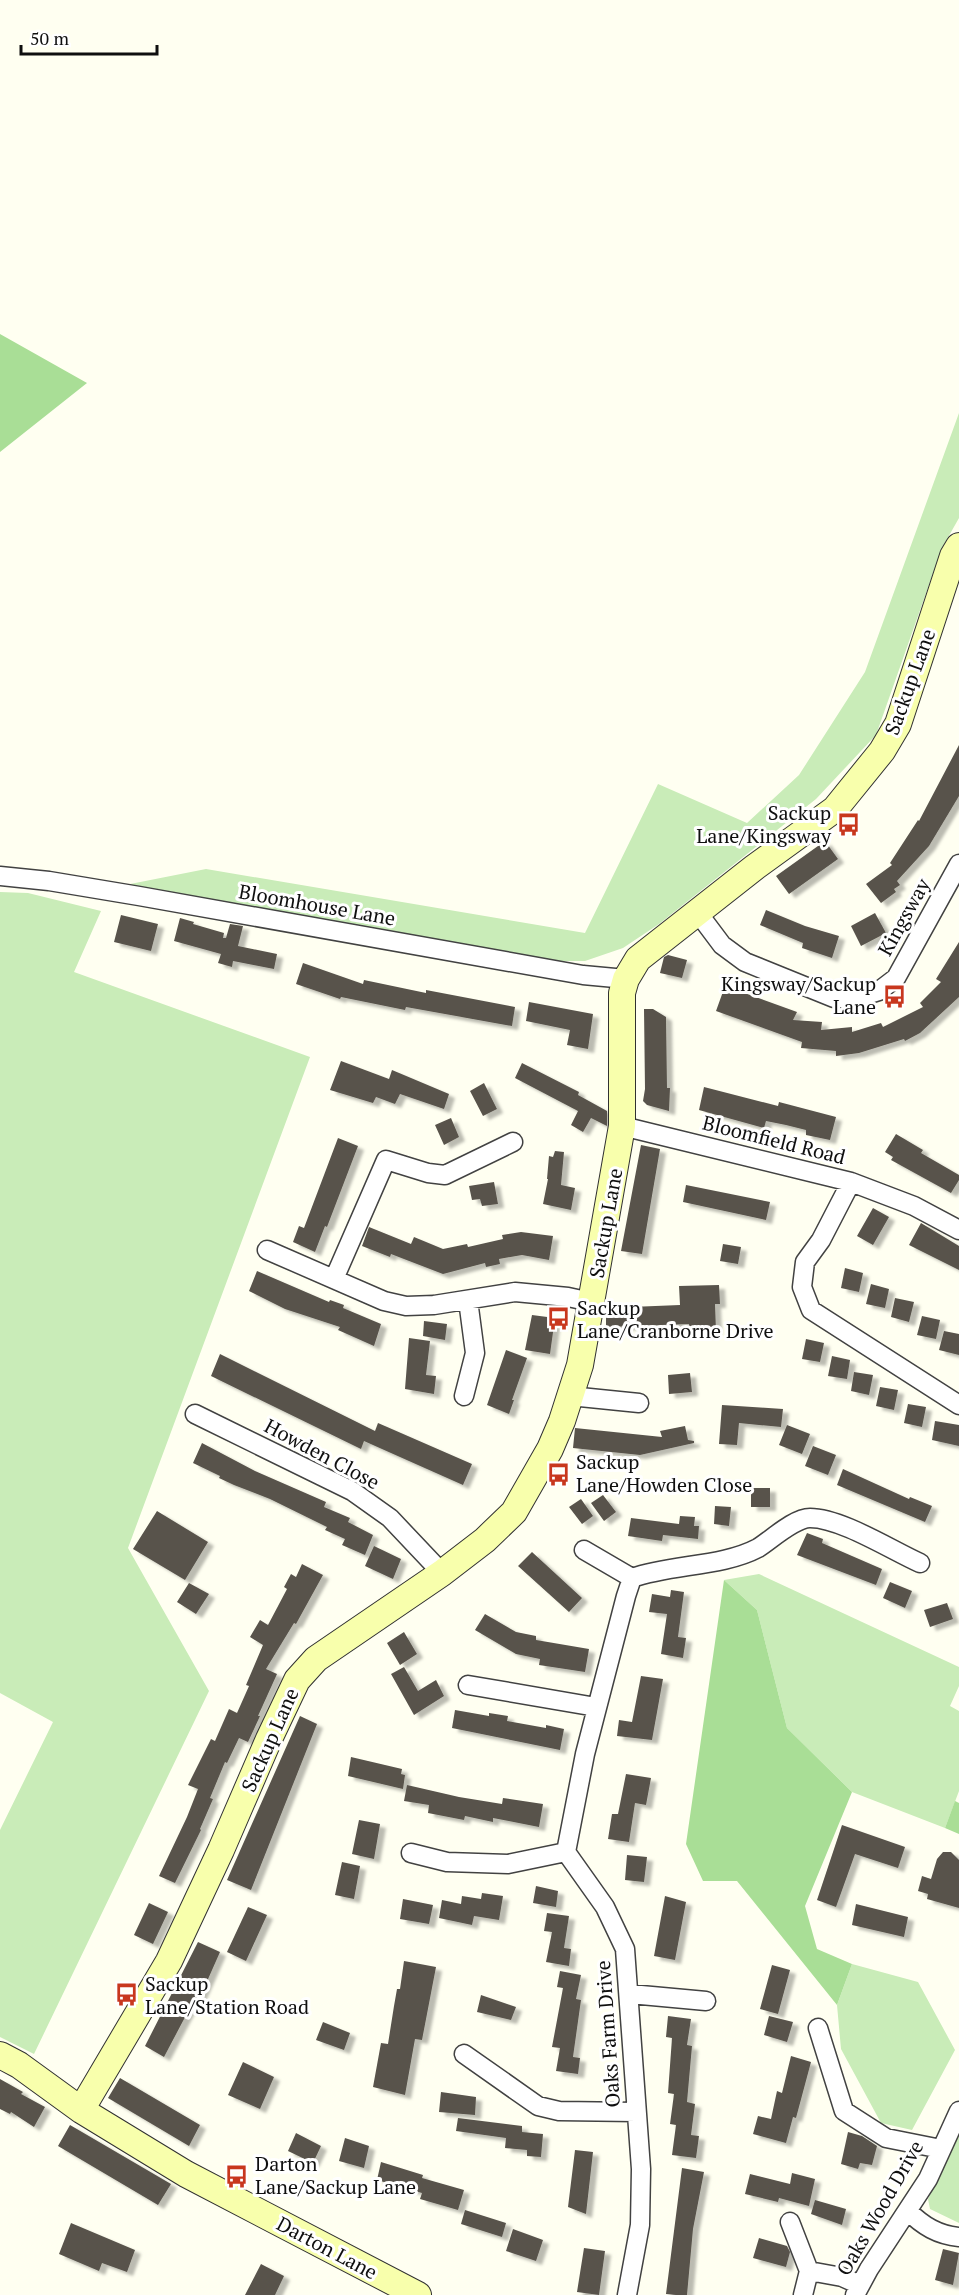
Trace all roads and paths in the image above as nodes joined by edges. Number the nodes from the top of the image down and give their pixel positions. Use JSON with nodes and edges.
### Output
{"nodes":[{"id":1,"x":959,"y":546,"type":"edge"},
{"id":2,"x":959,"y":864,"type":"edge"},
{"id":3,"x":0,"y":876,"type":"edge"},
{"id":4,"x":698,"y":913,"type":"junction"},
{"id":5,"x":626,"y":979,"type":"junction"},
{"id":6,"x":622,"y":1126,"type":"junction"},
{"id":7,"x":513,"y":1142,"type":"dead end"},
{"id":8,"x":851,"y":1182,"type":"junction"},
{"id":9,"x":959,"y":1230,"type":"edge"},
{"id":10,"x":267,"y":1250,"type":"dead end"},
{"id":11,"x":334,"y":1279,"type":"junction"},
{"id":12,"x":468,"y":1300,"type":"junction"},
{"id":13,"x":591,"y":1302,"type":"junction"},
{"id":14,"x":464,"y":1396,"type":"dead end"},
{"id":15,"x":570,"y":1396,"type":"junction"},
{"id":16,"x":639,"y":1403,"type":"dead end"},
{"id":17,"x":959,"y":1405,"type":"edge"},
{"id":18,"x":195,"y":1414,"type":"dead end"},
{"id":19,"x":584,"y":1550,"type":"dead end"},
{"id":20,"x":920,"y":1563,"type":"dead end"},
{"id":21,"x":442,"y":1574,"type":"junction"},
{"id":22,"x":632,"y":1578,"type":"junction"},
{"id":23,"x":468,"y":1685,"type":"dead end"},
{"id":24,"x":596,"y":1707,"type":"junction"},
{"id":25,"x":566,"y":1852,"type":"junction"},
{"id":26,"x":411,"y":1853,"type":"dead end"},
{"id":27,"x":630,"y":1994,"type":"junction"},
{"id":28,"x":706,"y":2001,"type":"dead end"},
{"id":29,"x":818,"y":2028,"type":"dead end"},
{"id":30,"x":464,"y":2054,"type":"dead end"},
{"id":31,"x":0,"y":2055,"type":"edge"},
{"id":32,"x":81,"y":2110,"type":"junction"},
{"id":33,"x":959,"y":2111,"type":"edge"},
{"id":34,"x":636,"y":2112,"type":"junction"},
{"id":35,"x":941,"y":2149,"type":"junction"},
{"id":36,"x":908,"y":2211,"type":"junction"},
{"id":37,"x":790,"y":2222,"type":"dead end"},
{"id":38,"x":959,"y":2237,"type":"edge"},
{"id":39,"x":809,"y":2271,"type":"junction"},
{"id":40,"x":858,"y":2290,"type":"edge"},
{"id":41,"x":418,"y":2295,"type":"edge"},
{"id":42,"x":627,"y":2295,"type":"edge"},
{"id":43,"x":803,"y":2295,"type":"edge"}],
"edges":[{"from":1,"to":4,"type":"street","name":"Sackup Lane"},
{"from":2,"to":4,"type":"street","name":"Kingsway"},
{"from":3,"to":5,"type":"street","name":"Bloomhouse Lane"},
{"from":4,"to":5,"type":"street","name":"Sackup Lane"},
{"from":5,"to":6,"type":"street","name":"Sackup Lane"},
{"from":6,"to":8,"type":"street","name":"Bloomfield Road"},
{"from":6,"to":13,"type":"street","name":"Sackup Lane"},
{"from":7,"to":11,"type":"street"},
{"from":8,"to":9,"type":"street"},
{"from":8,"to":17,"type":"street","name":"Bloomfield Road"},
{"from":10,"to":11,"type":"street"},
{"from":11,"to":12,"type":"street"},
{"from":12,"to":13,"type":"street"},
{"from":12,"to":14,"type":"street"},
{"from":13,"to":15,"type":"street","name":"Sackup Lane"},
{"from":15,"to":16,"type":"street"},
{"from":15,"to":21,"type":"street","name":"Sackup Lane"},
{"from":18,"to":21,"type":"street","name":"Howden Close"},
{"from":19,"to":22,"type":"street"},
{"from":20,"to":22,"type":"street"},
{"from":21,"to":32,"type":"street","name":"Sackup Lane"},
{"from":22,"to":24,"type":"street"},
{"from":23,"to":24,"type":"street"},
{"from":24,"to":25,"type":"street"},
{"from":25,"to":26,"type":"street"},
{"from":25,"to":27,"type":"street","name":"Oaks Farm Drive"},
{"from":27,"to":28,"type":"street"},
{"from":27,"to":34,"type":"street","name":"Oaks Farm Drive"},
{"from":29,"to":35,"type":"street"},
{"from":30,"to":34,"type":"street"},
{"from":31,"to":32,"type":"street","name":"Darton Lane"},
{"from":32,"to":41,"type":"street","name":"Darton Lane"},
{"from":33,"to":35,"type":"street","name":"Oaks Wood Drive"},
{"from":34,"to":42,"type":"street","name":"Oaks Farm Drive"},
{"from":35,"to":36,"type":"street","name":"Oaks Wood Drive"},
{"from":36,"to":38,"type":"street"},
{"from":36,"to":40,"type":"street","name":"Oaks Wood Drive"},
{"from":37,"to":39,"type":"street"},
{"from":39,"to":40,"type":"street"},
{"from":39,"to":43,"type":"street"}]}
